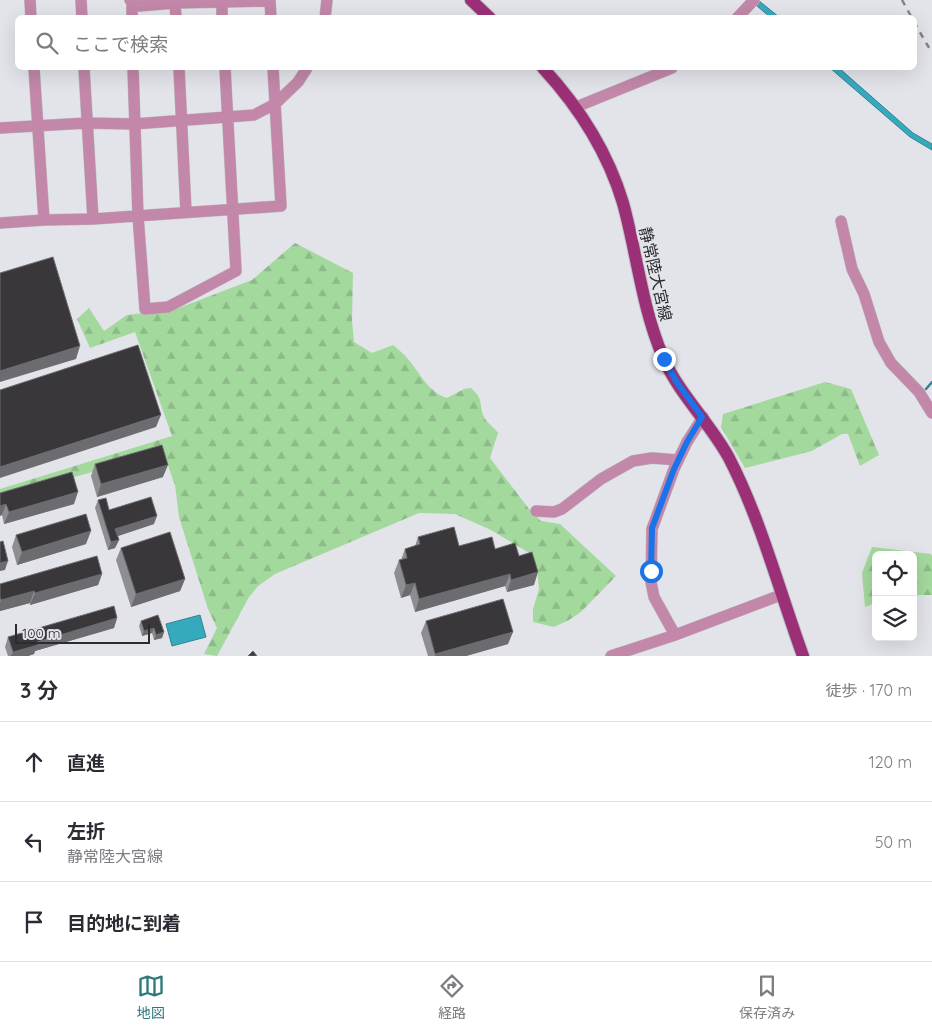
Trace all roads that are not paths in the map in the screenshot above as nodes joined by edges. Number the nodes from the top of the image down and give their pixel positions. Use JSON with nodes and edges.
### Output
{"nodes":[{"id":1,"x":30,"y":0,"type":"edge"},
{"id":2,"x":81,"y":0,"type":"edge"},
{"id":3,"x":327,"y":0,"type":"edge"},
{"id":4,"x":471,"y":0,"type":"edge"},
{"id":5,"x":754,"y":0,"type":"edge"},
{"id":6,"x":131,"y":1,"type":"edge"},
{"id":7,"x":222,"y":2,"type":"junction"},
{"id":8,"x":175,"y":3,"type":"junction"},
{"id":9,"x":31,"y":15,"type":"edge"},
{"id":10,"x":82,"y":15,"type":"edge"},
{"id":11,"x":132,"y":15,"type":"edge"},
{"id":12,"x":176,"y":15,"type":"edge"},
{"id":13,"x":222,"y":15,"type":"edge"},
{"id":14,"x":271,"y":15,"type":"edge"},
{"id":15,"x":325,"y":15,"type":"edge"},
{"id":16,"x":487,"y":15,"type":"edge"},
{"id":17,"x":740,"y":15,"type":"edge"},
{"id":18,"x":34,"y":70,"type":"edge"},
{"id":19,"x":84,"y":70,"type":"edge"},
{"id":20,"x":133,"y":70,"type":"edge"},
{"id":21,"x":178,"y":70,"type":"edge"},
{"id":22,"x":225,"y":70,"type":"edge"},
{"id":23,"x":273,"y":70,"type":"edge"},
{"id":24,"x":307,"y":70,"type":"edge"},
{"id":25,"x":545,"y":70,"type":"edge"},
{"id":26,"x":667,"y":70,"type":"edge"},
{"id":27,"x":275,"y":104,"type":"junction"},
{"id":28,"x":576,"y":107,"type":"junction"},
{"id":29,"x":228,"y":117,"type":"junction"},
{"id":30,"x":181,"y":120,"type":"junction"},
{"id":31,"x":87,"y":123,"type":"junction"},
{"id":32,"x":134,"y":124,"type":"junction"},
{"id":33,"x":37,"y":125,"type":"junction"},
{"id":34,"x":0,"y":128,"type":"edge"},
{"id":35,"x":234,"y":210,"type":"junction"},
{"id":36,"x":186,"y":212,"type":"junction"},
{"id":37,"x":138,"y":216,"type":"junction"},
{"id":38,"x":93,"y":219,"type":"junction"},
{"id":39,"x":44,"y":220,"type":"junction"},
{"id":40,"x":841,"y":221,"type":"dead end"},
{"id":41,"x":0,"y":223,"type":"edge"},
{"id":42,"x":932,"y":414,"type":"edge"},
{"id":43,"x":702,"y":417,"type":"junction"},
{"id":44,"x":678,"y":460,"type":"junction"},
{"id":45,"x":536,"y":510,"type":"dead end"},
{"id":46,"x":781,"y":595,"type":"junction"},
{"id":47,"x":675,"y":635,"type":"junction"},
{"id":48,"x":611,"y":656,"type":"edge"},
{"id":49,"x":803,"y":656,"type":"edge"}],
"edges":[{"from":1,"to":9,"type":"street"},
{"from":2,"to":10,"type":"street"},
{"from":3,"to":15,"type":"street"},
{"from":4,"to":16,"type":"main road"},
{"from":5,"to":17,"type":"street"},
{"from":6,"to":8,"type":"street"},
{"from":6,"to":11,"type":"street"},
{"from":7,"to":8,"type":"street"},
{"from":7,"to":13,"type":"street"},
{"from":7,"to":14,"type":"street"},
{"from":8,"to":12,"type":"street"},
{"from":18,"to":33,"type":"street"},
{"from":19,"to":31,"type":"street"},
{"from":20,"to":32,"type":"street"},
{"from":21,"to":30,"type":"street"},
{"from":22,"to":29,"type":"street"},
{"from":23,"to":27,"type":"street"},
{"from":24,"to":27,"type":"street"},
{"from":25,"to":28,"type":"main road","name":"静常陸大宮線"},
{"from":26,"to":28,"type":"street"},
{"from":27,"to":29,"type":"street"},
{"from":27,"to":35,"type":"street"},
{"from":28,"to":43,"type":"main road","name":"静常陸大宮線"},
{"from":29,"to":30,"type":"street"},
{"from":29,"to":35,"type":"street"},
{"from":30,"to":32,"type":"street"},
{"from":30,"to":36,"type":"street"},
{"from":31,"to":32,"type":"street"},
{"from":31,"to":33,"type":"street"},
{"from":31,"to":38,"type":"street"},
{"from":32,"to":37,"type":"street"},
{"from":33,"to":34,"type":"street"},
{"from":33,"to":39,"type":"street"},
{"from":35,"to":36,"type":"street"},
{"from":35,"to":37,"type":"street"},
{"from":36,"to":37,"type":"street"},
{"from":37,"to":38,"type":"street"},
{"from":38,"to":39,"type":"street"},
{"from":39,"to":41,"type":"street"},
{"from":40,"to":42,"type":"street"},
{"from":43,"to":44,"type":"street"},
{"from":43,"to":46,"type":"main road","name":"静常陸大宮線"},
{"from":44,"to":45,"type":"street"},
{"from":44,"to":47,"type":"street"},
{"from":46,"to":47,"type":"street"},
{"from":46,"to":49,"type":"main road","name":"静常陸大宮線"},
{"from":47,"to":48,"type":"street"}]}
